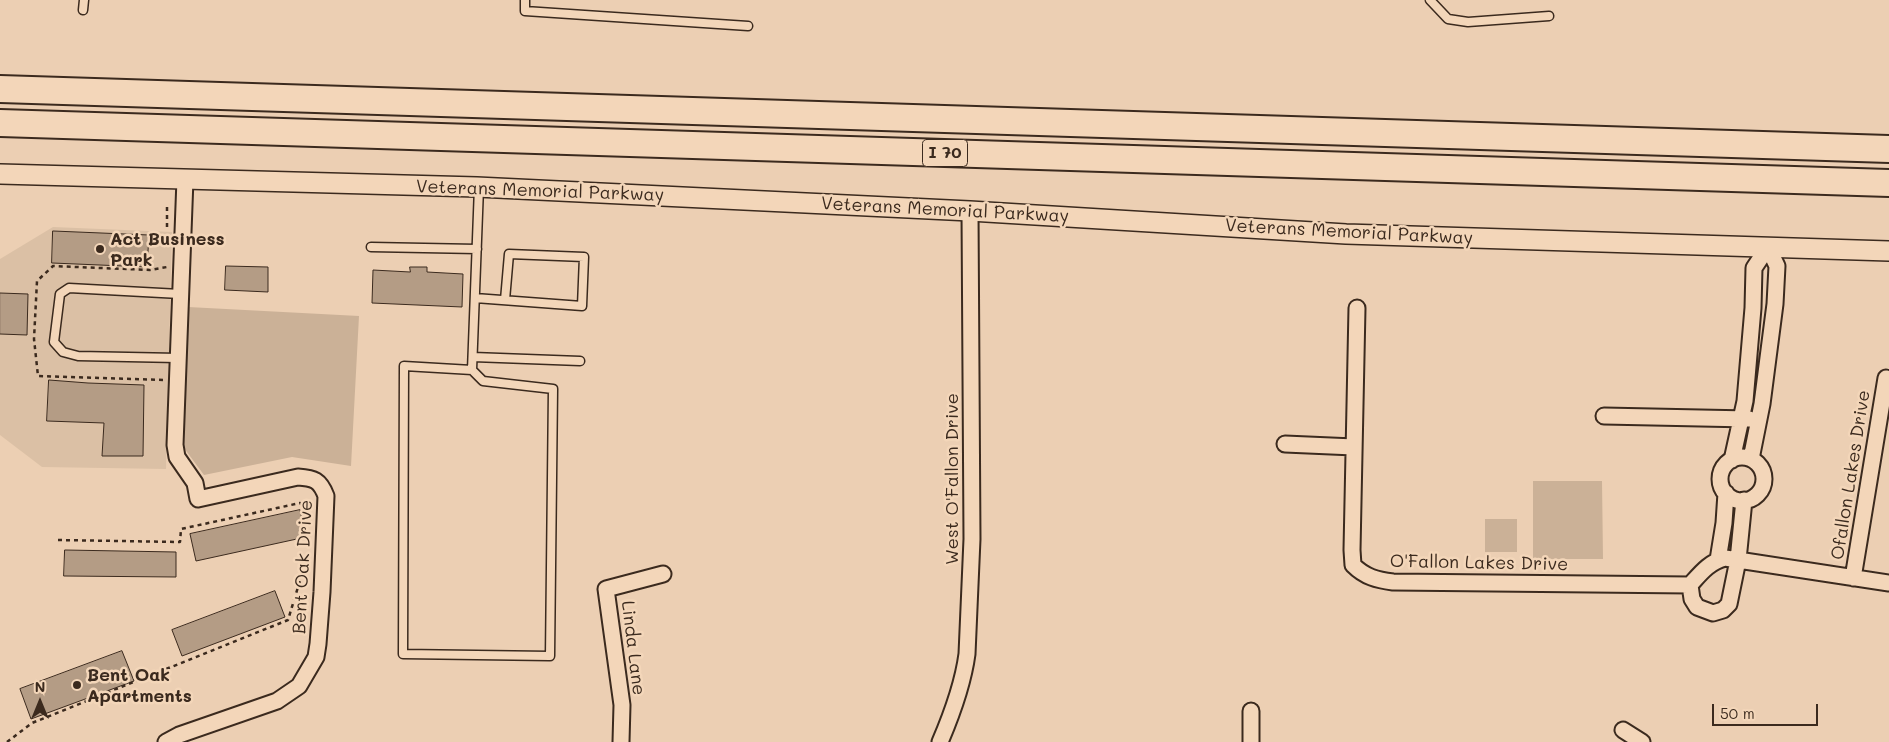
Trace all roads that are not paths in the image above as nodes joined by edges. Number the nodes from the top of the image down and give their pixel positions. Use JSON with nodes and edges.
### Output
{"nodes":[{"id":1,"x":84,"y":0,"type":"edge"},
{"id":2,"x":525,"y":0,"type":"edge"},
{"id":3,"x":1430,"y":0,"type":"edge"},
{"id":4,"x":84,"y":10,"type":"dead end"},
{"id":5,"x":1549,"y":16,"type":"dead end"},
{"id":6,"x":748,"y":26,"type":"dead end"},
{"id":7,"x":0,"y":89,"type":"edge"},
{"id":8,"x":0,"y":123,"type":"edge"},
{"id":9,"x":1889,"y":149,"type":"edge"},
{"id":10,"x":0,"y":174,"type":"edge"},
{"id":11,"x":185,"y":179,"type":"junction"},
{"id":12,"x":1889,"y":183,"type":"edge"},
{"id":13,"x":479,"y":187,"type":"junction"},
{"id":14,"x":970,"y":211,"type":"junction"},
{"id":15,"x":371,"y":247,"type":"dead end"},
{"id":16,"x":1768,"y":247,"type":"junction"},
{"id":17,"x":477,"y":249,"type":"junction"},
{"id":18,"x":1889,"y":250,"type":"edge"},
{"id":19,"x":180,"y":294,"type":"junction"},
{"id":20,"x":475,"y":298,"type":"junction"},
{"id":21,"x":505,"y":300,"type":"junction"},
{"id":22,"x":1358,"y":308,"type":"dead end"},
{"id":23,"x":472,"y":357,"type":"junction"},
{"id":24,"x":178,"y":358,"type":"junction"},
{"id":25,"x":580,"y":362,"type":"dead end"},
{"id":26,"x":472,"y":370,"type":"junction"},
{"id":27,"x":1886,"y":378,"type":"dead end"},
{"id":28,"x":1604,"y":416,"type":"dead end"},
{"id":29,"x":1742,"y":418,"type":"junction"},
{"id":30,"x":1758,"y":420,"type":"junction"},
{"id":31,"x":1285,"y":444,"type":"dead end"},
{"id":32,"x":1354,"y":446,"type":"junction"},
{"id":33,"x":1751,"y":459,"type":"junction"},
{"id":34,"x":1732,"y":460,"type":"junction"},
{"id":35,"x":1726,"y":493,"type":"junction"},
{"id":36,"x":1744,"y":500,"type":"junction"},
{"id":37,"x":1718,"y":560,"type":"junction"},
{"id":38,"x":1738,"y":560,"type":"junction"},
{"id":39,"x":663,"y":574,"type":"dead end"},
{"id":40,"x":1853,"y":578,"type":"junction"},
{"id":41,"x":1889,"y":583,"type":"edge"},
{"id":42,"x":1690,"y":586,"type":"junction"},
{"id":43,"x":1251,"y":711,"type":"dead end"},
{"id":44,"x":1623,"y":730,"type":"dead end"},
{"id":45,"x":166,"y":742,"type":"edge"},
{"id":46,"x":621,"y":742,"type":"edge"},
{"id":47,"x":940,"y":742,"type":"edge"},
{"id":48,"x":1251,"y":742,"type":"edge"},
{"id":49,"x":1642,"y":742,"type":"edge"}],
"edges":[{"from":1,"to":4,"type":"lane"},
{"from":2,"to":6,"type":"lane"},
{"from":3,"to":5,"type":"lane"},
{"from":7,"to":9,"type":"highway","number":"I 70"},
{"from":8,"to":12,"type":"highway","number":"I 70"},
{"from":10,"to":11,"type":"street","name":"Veterans Memorial Parkway"},
{"from":11,"to":13,"type":"street","name":"Veterans Memorial Parkway"},
{"from":11,"to":19,"type":"street","name":"Bent Oak Drive"},
{"from":13,"to":14,"type":"street","name":"Veterans Memorial Parkway"},
{"from":13,"to":17,"type":"lane"},
{"from":14,"to":16,"type":"street","name":"Veterans Memorial Parkway"},
{"from":14,"to":47,"type":"street","name":"West O'Fallon Drive"},
{"from":15,"to":17,"type":"lane"},
{"from":16,"to":18,"type":"street","name":"Veterans Memorial Parkway"},
{"from":16,"to":29,"type":"street"},
{"from":16,"to":30,"type":"street"},
{"from":17,"to":20,"type":"lane"},
{"from":19,"to":24,"type":"street","name":"Bent Oak Drive"},
{"from":19,"to":24,"type":"lane"},
{"from":20,"to":21,"type":"lane"},
{"from":20,"to":23,"type":"lane"},
{"from":21,"to":21,"type":"lane"},
{"from":22,"to":32,"type":"street","name":"O'Fallon Lakes Drive"},
{"from":23,"to":25,"type":"lane"},
{"from":23,"to":26,"type":"lane"},
{"from":24,"to":45,"type":"street","name":"Bent Oak Drive"},
{"from":26,"to":26,"type":"lane"},
{"from":27,"to":40,"type":"street","name":"Ofallon Lakes Drive"},
{"from":28,"to":29,"type":"street"},
{"from":29,"to":30,"type":"street"},
{"from":29,"to":34,"type":"street"},
{"from":30,"to":33,"type":"street"},
{"from":31,"to":32,"type":"street"},
{"from":32,"to":42,"type":"street","name":"O'Fallon Lakes Drive"},
{"from":33,"to":34,"type":"street"},
{"from":33,"to":36,"type":"street"},
{"from":34,"to":35,"type":"street"},
{"from":35,"to":36,"type":"street"},
{"from":35,"to":37,"type":"street"},
{"from":36,"to":38,"type":"street"},
{"from":37,"to":38,"type":"street"},
{"from":37,"to":42,"type":"street"},
{"from":38,"to":40,"type":"street"},
{"from":38,"to":42,"type":"street"},
{"from":39,"to":46,"type":"street","name":"Linda Lane"},
{"from":40,"to":41,"type":"street"},
{"from":43,"to":48,"type":"street"},
{"from":44,"to":49,"type":"street"}]}
